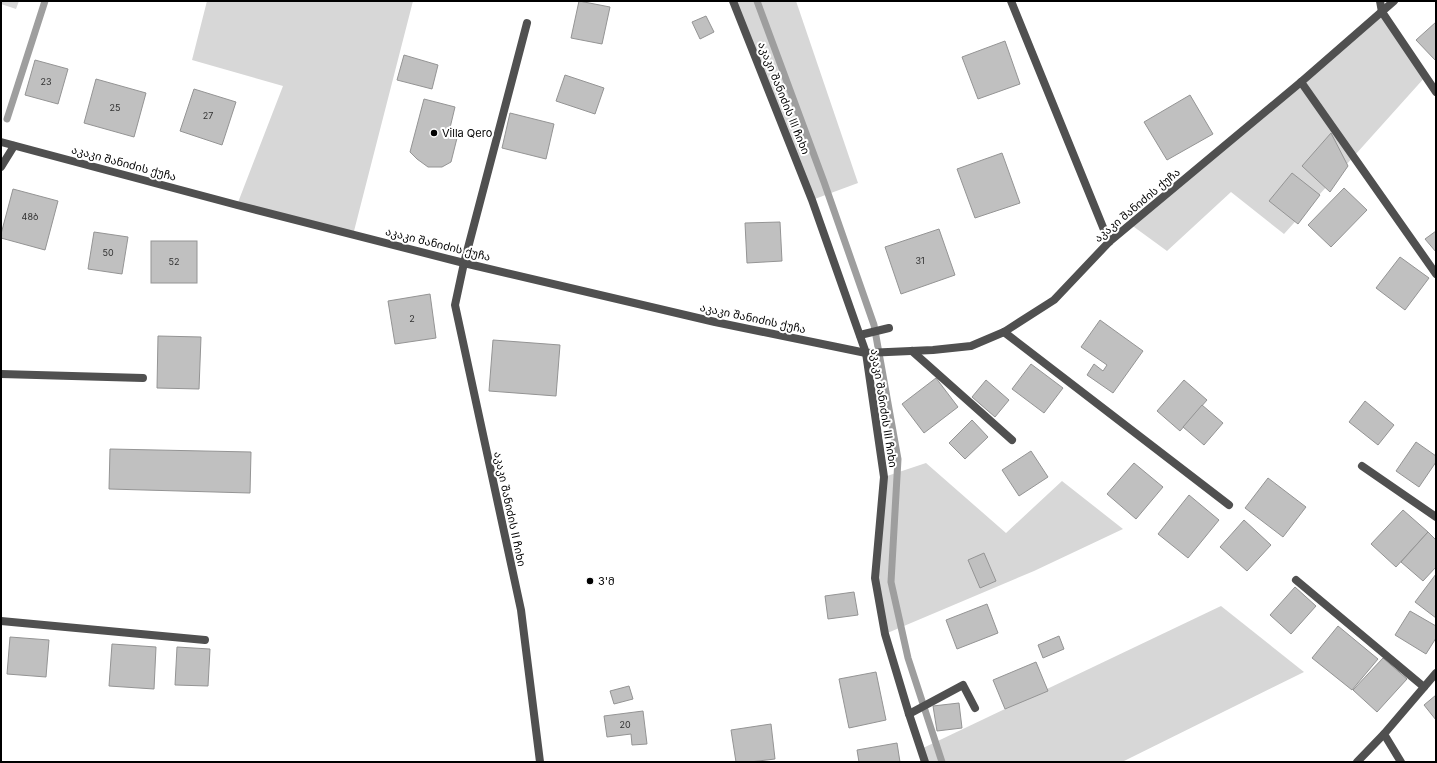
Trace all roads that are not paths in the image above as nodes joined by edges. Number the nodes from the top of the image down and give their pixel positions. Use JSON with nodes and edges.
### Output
{"nodes":[{"id":1,"x":733,"y":1,"type":"edge"},
{"id":2,"x":1011,"y":1,"type":"edge"},
{"id":3,"x":1380,"y":1,"type":"edge"},
{"id":4,"x":1394,"y":1,"type":"edge"},
{"id":5,"x":1382,"y":12,"type":"junction"},
{"id":6,"x":527,"y":23,"type":"dead end"},
{"id":7,"x":1301,"y":82,"type":"junction"},
{"id":8,"x":1436,"y":92,"type":"edge"},
{"id":9,"x":1,"y":142,"type":"edge"},
{"id":10,"x":14,"y":146,"type":"junction"},
{"id":11,"x":1,"y":167,"type":"edge"},
{"id":12,"x":1109,"y":242,"type":"junction"},
{"id":13,"x":464,"y":263,"type":"junction"},
{"id":14,"x":1436,"y":274,"type":"edge"},
{"id":15,"x":889,"y":328,"type":"dead end"},
{"id":16,"x":1004,"y":332,"type":"junction"},
{"id":17,"x":860,"y":335,"type":"junction"},
{"id":18,"x":912,"y":351,"type":"junction"},
{"id":19,"x":866,"y":353,"type":"junction"},
{"id":20,"x":1,"y":374,"type":"edge"},
{"id":21,"x":143,"y":378,"type":"dead end"},
{"id":22,"x":1012,"y":440,"type":"dead end"},
{"id":23,"x":1362,"y":466,"type":"dead end"},
{"id":24,"x":1229,"y":505,"type":"dead end"},
{"id":25,"x":1436,"y":517,"type":"edge"},
{"id":26,"x":1296,"y":580,"type":"dead end"},
{"id":27,"x":1,"y":621,"type":"edge"},
{"id":28,"x":205,"y":640,"type":"dead end"},
{"id":29,"x":1436,"y":672,"type":"edge"},
{"id":30,"x":1424,"y":687,"type":"junction"},
{"id":31,"x":975,"y":708,"type":"dead end"},
{"id":32,"x":909,"y":714,"type":"junction"},
{"id":33,"x":1384,"y":734,"type":"junction"},
{"id":34,"x":540,"y":762,"type":"edge"},
{"id":35,"x":925,"y":762,"type":"edge"},
{"id":36,"x":1357,"y":762,"type":"edge"},
{"id":37,"x":1401,"y":762,"type":"edge"}],
"edges":[{"from":1,"to":17,"type":"street","name":"აკაკი შანიძის III ჩიხი"},
{"from":2,"to":12,"type":"street"},
{"from":3,"to":5,"type":"street"},
{"from":4,"to":5,"type":"street","name":"აკაკი შანიძის ქუჩა"},
{"from":5,"to":7,"type":"street","name":"აკაკი შანიძის ქუჩა"},
{"from":5,"to":8,"type":"street"},
{"from":6,"to":13,"type":"street","name":"აკაკი შანიძის II ჩიხი"},
{"from":7,"to":12,"type":"street","name":"აკაკი შანიძის ქუჩა"},
{"from":7,"to":14,"type":"street"},
{"from":9,"to":10,"type":"street","name":"აკაკი შანიძის ქუჩა"},
{"from":10,"to":11,"type":"street"},
{"from":10,"to":13,"type":"street","name":"აკაკი შანიძის ქუჩა"},
{"from":12,"to":16,"type":"street","name":"აკაკი შანიძის ქუჩა"},
{"from":13,"to":19,"type":"street","name":"აკაკი შანიძის ქუჩა"},
{"from":13,"to":34,"type":"street","name":"აკაკი შანიძის II ჩიხი"},
{"from":15,"to":17,"type":"street"},
{"from":16,"to":18,"type":"street","name":"აკაკი შანიძის ქუჩა"},
{"from":16,"to":24,"type":"street"},
{"from":17,"to":19,"type":"street","name":"აკაკი შანიძის III ჩიხი"},
{"from":18,"to":19,"type":"street","name":"აკაკი შანიძის ქუჩა"},
{"from":18,"to":22,"type":"street"},
{"from":19,"to":32,"type":"street","name":"აკაკი შანიძის III ჩიხი"},
{"from":20,"to":21,"type":"street"},
{"from":23,"to":25,"type":"street"},
{"from":26,"to":30,"type":"street"},
{"from":27,"to":28,"type":"street"},
{"from":29,"to":30,"type":"street"},
{"from":30,"to":33,"type":"street"},
{"from":31,"to":32,"type":"street"},
{"from":32,"to":35,"type":"street","name":"აკაკი შანიძის III ჩიხი"},
{"from":33,"to":36,"type":"street"},
{"from":33,"to":37,"type":"street"}]}
